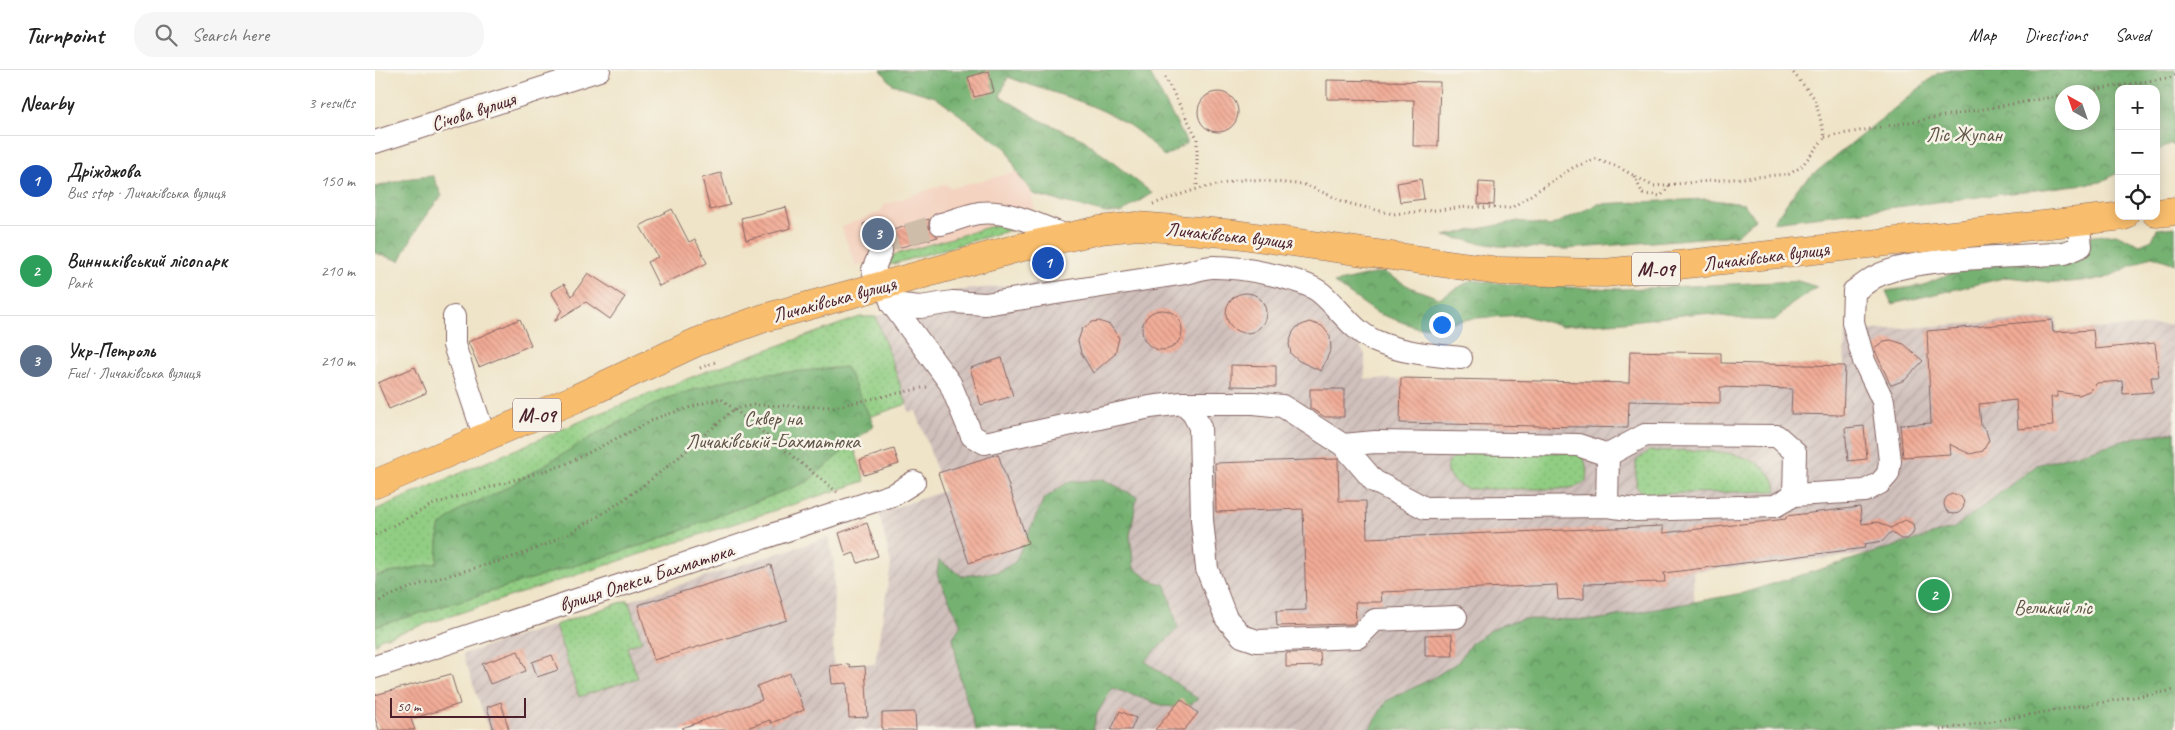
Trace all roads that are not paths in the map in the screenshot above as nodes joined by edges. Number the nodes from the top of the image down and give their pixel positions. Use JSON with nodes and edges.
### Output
{"nodes":[{"id":1,"x":599,"y":70,"type":"edge"},
{"id":2,"x":375,"y":142,"type":"edge"},
{"id":3,"x":2175,"y":211,"type":"edge"},
{"id":4,"x":2160,"y":213,"type":"edge"},
{"id":5,"x":2115,"y":217,"type":"edge"},
{"id":6,"x":2078,"y":221,"type":"junction"},
{"id":7,"x":941,"y":224,"type":"tunnel mouth"},
{"id":8,"x":1066,"y":236,"type":"junction"},
{"id":9,"x":881,"y":251,"type":"tunnel mouth"},
{"id":10,"x":888,"y":294,"type":"junction"},
{"id":11,"x":454,"y":317,"type":"dead end"},
{"id":12,"x":1461,"y":358,"type":"dead end"},
{"id":13,"x":1182,"y":403,"type":"junction"},
{"id":14,"x":485,"y":438,"type":"junction"},
{"id":15,"x":1343,"y":445,"type":"junction"},
{"id":16,"x":1608,"y":455,"type":"junction"},
{"id":17,"x":914,"y":482,"type":"dead end"},
{"id":18,"x":375,"y":484,"type":"edge"},
{"id":19,"x":1795,"y":495,"type":"junction"},
{"id":20,"x":1607,"y":506,"type":"junction"},
{"id":21,"x":1456,"y":617,"type":"dead end"},
{"id":22,"x":375,"y":667,"type":"edge"}],
"edges":[{"from":1,"to":2,"type":"street","name":"Січова вулиця"},
{"from":3,"to":4,"type":"main road"},
{"from":5,"to":6,"type":"main road","name":"Личаківська вулиця","number":"М-09"},
{"from":6,"to":8,"type":"main road","name":"Личаківська вулиця","number":"М-09"},
{"from":6,"to":19,"type":"street"},
{"from":7,"to":8,"type":"street"},
{"from":8,"to":10,"type":"main road","name":"Личаківська вулиця","number":"М-09"},
{"from":9,"to":10,"type":"street"},
{"from":10,"to":12,"type":"street"},
{"from":10,"to":13,"type":"street"},
{"from":10,"to":14,"type":"main road","name":"Личаківська вулиця","number":"М-09"},
{"from":11,"to":14,"type":"street"},
{"from":13,"to":15,"type":"street"},
{"from":13,"to":21,"type":"street"},
{"from":14,"to":18,"type":"main road","name":"Личаківська вулиця","number":"М-09"},
{"from":15,"to":16,"type":"street"},
{"from":15,"to":20,"type":"street"},
{"from":16,"to":19,"type":"street"},
{"from":16,"to":20,"type":"street"},
{"from":17,"to":22,"type":"street","name":"вулиця Олекси Бахматюка"},
{"from":19,"to":20,"type":"street"}]}
